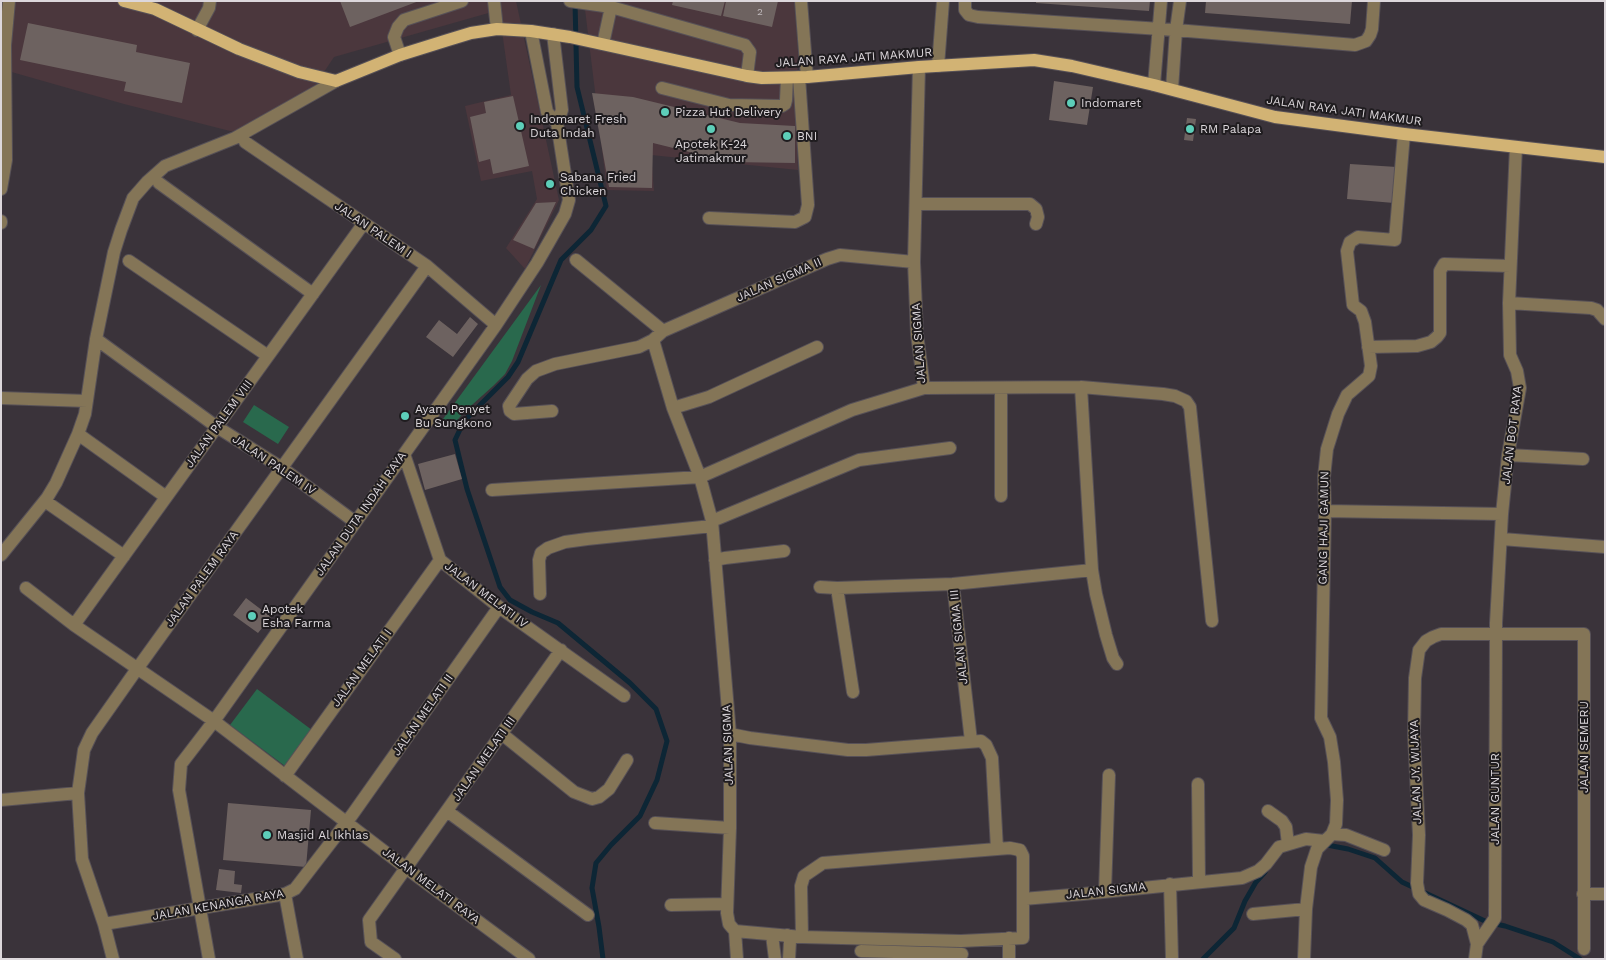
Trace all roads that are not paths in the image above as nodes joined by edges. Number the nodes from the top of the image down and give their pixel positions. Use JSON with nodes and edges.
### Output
{"nodes":[{"id":1,"x":9,"y":1,"type":"edge"},
{"id":2,"x":124,"y":1,"type":"edge"},
{"id":3,"x":210,"y":1,"type":"edge"},
{"id":4,"x":462,"y":1,"type":"edge"},
{"id":5,"x":494,"y":1,"type":"edge"},
{"id":6,"x":801,"y":1,"type":"edge"},
{"id":7,"x":943,"y":1,"type":"edge"},
{"id":8,"x":965,"y":1,"type":"edge"},
{"id":9,"x":1160,"y":1,"type":"edge"},
{"id":10,"x":1180,"y":1,"type":"edge"},
{"id":11,"x":1374,"y":1,"type":"edge"},
{"id":12,"x":572,"y":2,"type":"edge"},
{"id":13,"x":611,"y":7,"type":"junction"},
{"id":14,"x":497,"y":29,"type":"junction"},
{"id":15,"x":1158,"y":29,"type":"junction"},
{"id":16,"x":197,"y":30,"type":"junction"},
{"id":17,"x":1176,"y":30,"type":"junction"},
{"id":18,"x":531,"y":31,"type":"junction"},
{"id":19,"x":553,"y":34,"type":"junction"},
{"id":20,"x":599,"y":43,"type":"junction"},
{"id":21,"x":400,"y":55,"type":"junction"},
{"id":22,"x":938,"y":66,"type":"junction"},
{"id":23,"x":919,"y":67,"type":"junction"},
{"id":24,"x":747,"y":76,"type":"junction"},
{"id":25,"x":798,"y":77,"type":"junction"},
{"id":26,"x":336,"y":81,"type":"junction"},
{"id":27,"x":1154,"y":84,"type":"junction"},
{"id":28,"x":662,"y":88,"type":"dead end"},
{"id":29,"x":1172,"y":89,"type":"junction"},
{"id":30,"x":4,"y":104,"type":"edge"},
{"id":31,"x":557,"y":123,"type":"junction"},
{"id":32,"x":1404,"y":134,"type":"junction"},
{"id":33,"x":244,"y":142,"type":"dead end"},
{"id":34,"x":1516,"y":147,"type":"junction"},
{"id":35,"x":1605,"y":157,"type":"edge"},
{"id":36,"x":159,"y":182,"type":"dead end"},
{"id":37,"x":1,"y":189,"type":"edge"},
{"id":38,"x":916,"y":204,"type":"junction"},
{"id":39,"x":709,"y":218,"type":"dead end"},
{"id":40,"x":364,"y":224,"type":"junction"},
{"id":41,"x":1036,"y":224,"type":"dead end"},
{"id":42,"x":129,"y":260,"type":"dead end"},
{"id":43,"x":914,"y":262,"type":"junction"},
{"id":44,"x":581,"y":264,"type":"dead end"},
{"id":45,"x":427,"y":266,"type":"junction"},
{"id":46,"x":1510,"y":266,"type":"junction"},
{"id":47,"x":313,"y":294,"type":"junction"},
{"id":48,"x":1509,"y":303,"type":"junction"},
{"id":49,"x":1605,"y":319,"type":"edge"},
{"id":50,"x":496,"y":325,"type":"junction"},
{"id":51,"x":664,"y":330,"type":"junction"},
{"id":52,"x":96,"y":339,"type":"junction"},
{"id":53,"x":653,"y":340,"type":"junction"},
{"id":54,"x":817,"y":347,"type":"dead end"},
{"id":55,"x":1368,"y":347,"type":"junction"},
{"id":56,"x":268,"y":356,"type":"junction"},
{"id":57,"x":1081,"y":387,"type":"junction"},
{"id":58,"x":924,"y":388,"type":"junction"},
{"id":59,"x":1001,"y":388,"type":"junction"},
{"id":60,"x":1,"y":398,"type":"edge"},
{"id":61,"x":83,"y":401,"type":"junction"},
{"id":62,"x":673,"y":408,"type":"junction"},
{"id":63,"x":552,"y":411,"type":"dead end"},
{"id":64,"x":217,"y":427,"type":"junction"},
{"id":65,"x":78,"y":434,"type":"junction"},
{"id":66,"x":950,"y":448,"type":"dead end"},
{"id":67,"x":404,"y":454,"type":"junction"},
{"id":68,"x":1508,"y":455,"type":"junction"},
{"id":69,"x":1583,"y":459,"type":"dead end"},
{"id":70,"x":282,"y":468,"type":"junction"},
{"id":71,"x":700,"y":477,"type":"junction"},
{"id":72,"x":492,"y":490,"type":"dead end"},
{"id":73,"x":1001,"y":496,"type":"dead end"},
{"id":74,"x":166,"y":497,"type":"junction"},
{"id":75,"x":45,"y":501,"type":"junction"},
{"id":76,"x":1325,"y":511,"type":"junction"},
{"id":77,"x":1502,"y":514,"type":"junction"},
{"id":78,"x":355,"y":522,"type":"junction"},
{"id":79,"x":712,"y":524,"type":"junction"},
{"id":80,"x":1502,"y":539,"type":"junction"},
{"id":81,"x":1605,"y":548,"type":"edge"},
{"id":82,"x":784,"y":551,"type":"dead end"},
{"id":83,"x":1,"y":555,"type":"edge"},
{"id":84,"x":124,"y":556,"type":"junction"},
{"id":85,"x":440,"y":560,"type":"junction"},
{"id":86,"x":715,"y":560,"type":"junction"},
{"id":87,"x":1092,"y":570,"type":"junction"},
{"id":88,"x":953,"y":584,"type":"junction"},
{"id":89,"x":26,"y":588,"type":"dead end"},
{"id":90,"x":820,"y":588,"type":"dead end"},
{"id":91,"x":837,"y":588,"type":"junction"},
{"id":92,"x":540,"y":594,"type":"dead end"},
{"id":93,"x":499,"y":607,"type":"junction"},
{"id":94,"x":1212,"y":621,"type":"dead end"},
{"id":95,"x":74,"y":625,"type":"junction"},
{"id":96,"x":1496,"y":635,"type":"junction"},
{"id":97,"x":561,"y":650,"type":"junction"},
{"id":98,"x":1117,"y":664,"type":"dead end"},
{"id":99,"x":137,"y":669,"type":"junction"},
{"id":100,"x":853,"y":692,"type":"dead end"},
{"id":101,"x":624,"y":696,"type":"dead end"},
{"id":102,"x":214,"y":721,"type":"junction"},
{"id":103,"x":502,"y":734,"type":"junction"},
{"id":104,"x":730,"y":734,"type":"junction"},
{"id":105,"x":971,"y":741,"type":"junction"},
{"id":106,"x":627,"y":760,"type":"dead end"},
{"id":107,"x":1109,"y":775,"type":"dead end"},
{"id":108,"x":285,"y":776,"type":"junction"},
{"id":109,"x":1198,"y":784,"type":"dead end"},
{"id":110,"x":78,"y":793,"type":"junction"},
{"id":111,"x":1,"y":800,"type":"edge"},
{"id":112,"x":447,"y":811,"type":"junction"},
{"id":113,"x":1268,"y":811,"type":"dead end"},
{"id":114,"x":346,"y":822,"type":"junction"},
{"id":115,"x":655,"y":823,"type":"dead end"},
{"id":116,"x":730,"y":828,"type":"junction"},
{"id":117,"x":338,"y":832,"type":"joint"},
{"id":118,"x":1328,"y":837,"type":"junction"},
{"id":119,"x":1288,"y":844,"type":"junction"},
{"id":120,"x":997,"y":849,"type":"junction"},
{"id":121,"x":1384,"y":850,"type":"dead end"},
{"id":122,"x":406,"y":868,"type":"junction"},
{"id":123,"x":1199,"y":881,"type":"junction"},
{"id":124,"x":1170,"y":884,"type":"junction"},
{"id":125,"x":1105,"y":892,"type":"junction"},
{"id":126,"x":285,"y":894,"type":"junction"},
{"id":127,"x":1583,"y":894,"type":"junction"},
{"id":128,"x":1605,"y":894,"type":"edge"},
{"id":129,"x":1023,"y":899,"type":"junction"},
{"id":130,"x":727,"y":904,"type":"junction"},
{"id":131,"x":671,"y":905,"type":"dead end"},
{"id":132,"x":200,"y":908,"type":"junction"},
{"id":133,"x":1306,"y":909,"type":"junction"},
{"id":134,"x":1252,"y":914,"type":"dead end"},
{"id":135,"x":588,"y":915,"type":"dead end"},
{"id":136,"x":104,"y":924,"type":"junction"},
{"id":137,"x":735,"y":931,"type":"junction"},
{"id":138,"x":772,"y":935,"type":"junction"},
{"id":139,"x":787,"y":935,"type":"junction"},
{"id":140,"x":802,"y":937,"type":"junction"},
{"id":141,"x":1009,"y":938,"type":"junction"},
{"id":142,"x":961,"y":941,"type":"junction"},
{"id":143,"x":1477,"y":944,"type":"junction"},
{"id":144,"x":1584,"y":949,"type":"dead end"},
{"id":145,"x":861,"y":950,"type":"dead end"},
{"id":146,"x":379,"y":954,"type":"edge"},
{"id":147,"x":962,"y":956,"type":"edge"},
{"id":148,"x":113,"y":959,"type":"edge"},
{"id":149,"x":209,"y":959,"type":"edge"},
{"id":150,"x":296,"y":959,"type":"edge"},
{"id":151,"x":394,"y":959,"type":"edge"},
{"id":152,"x":529,"y":959,"type":"edge"},
{"id":153,"x":737,"y":959,"type":"edge"},
{"id":154,"x":775,"y":959,"type":"edge"},
{"id":155,"x":790,"y":959,"type":"edge"},
{"id":156,"x":1009,"y":959,"type":"edge"},
{"id":157,"x":1172,"y":959,"type":"edge"},
{"id":158,"x":1304,"y":959,"type":"edge"},
{"id":159,"x":1475,"y":959,"type":"edge"}],
"edges":[{"from":1,"to":30,"type":"street"},
{"from":2,"to":16,"type":"main road"},
{"from":3,"to":16,"type":"street"},
{"from":4,"to":21,"type":"street"},
{"from":5,"to":14,"type":"street"},
{"from":6,"to":25,"type":"street"},
{"from":7,"to":22,"type":"street"},
{"from":8,"to":15,"type":"street"},
{"from":9,"to":15,"type":"street"},
{"from":10,"to":17,"type":"street"},
{"from":11,"to":17,"type":"street"},
{"from":12,"to":13,"type":"street"},
{"from":13,"to":20,"type":"street"},
{"from":13,"to":24,"type":"street"},
{"from":14,"to":18,"type":"main road","name":"JALAN RAYA JATI MAKMUR"},
{"from":14,"to":21,"type":"main road","name":"JALAN RAYA JATI MAKMUR"},
{"from":15,"to":17,"type":"street"},
{"from":15,"to":27,"type":"street"},
{"from":16,"to":26,"type":"main road"},
{"from":17,"to":29,"type":"street"},
{"from":18,"to":19,"type":"main road","name":"JALAN RAYA JATI MAKMUR"},
{"from":18,"to":31,"type":"street","name":"JALAN DUTA INDAH RAYA"},
{"from":19,"to":20,"type":"main road","name":"JALAN RAYA JATI MAKMUR"},
{"from":19,"to":31,"type":"street","name":"JALAN DUTA INDAH RAYA"},
{"from":20,"to":24,"type":"main road","name":"JALAN RAYA JATI MAKMUR"},
{"from":21,"to":26,"type":"main road","name":"JALAN RAYA JATI MAKMUR"},
{"from":22,"to":23,"type":"main road","name":"JALAN RAYA JATI MAKMUR"},
{"from":22,"to":27,"type":"main road","name":"JALAN RAYA JATI MAKMUR"},
{"from":23,"to":25,"type":"main road","name":"JALAN RAYA JATI MAKMUR"},
{"from":23,"to":38,"type":"street","name":"JALAN SIGMA"},
{"from":24,"to":25,"type":"main road","name":"JALAN RAYA JATI MAKMUR"},
{"from":25,"to":28,"type":"street"},
{"from":25,"to":39,"type":"street"},
{"from":26,"to":52,"type":"street"},
{"from":27,"to":29,"type":"main road","name":"JALAN RAYA JATI MAKMUR"},
{"from":29,"to":32,"type":"main road","name":"JALAN RAYA JATI MAKMUR"},
{"from":30,"to":37,"type":"street"},
{"from":31,"to":50,"type":"street","name":"JALAN DUTA INDAH RAYA"},
{"from":32,"to":34,"type":"main road","name":"JALAN RAYA JATI MAKMUR"},
{"from":32,"to":55,"type":"street","name":"GANG HAJI GAMUN"},
{"from":33,"to":40,"type":"street","name":"JALAN PALEM I"},
{"from":34,"to":35,"type":"main road","name":"JALAN RAYA JATI MAKMUR"},
{"from":34,"to":46,"type":"street","name":"JALAN BOT RAYA"},
{"from":36,"to":47,"type":"street"},
{"from":38,"to":41,"type":"street"},
{"from":38,"to":43,"type":"street","name":"JALAN SIGMA"},
{"from":40,"to":45,"type":"street","name":"JALAN PALEM I"},
{"from":40,"to":47,"type":"street","name":"JALAN PALEM VIII"},
{"from":42,"to":56,"type":"street"},
{"from":43,"to":51,"type":"street","name":"JALAN SIGMA II"},
{"from":43,"to":58,"type":"street","name":"JALAN SIGMA"},
{"from":44,"to":51,"type":"street"},
{"from":45,"to":50,"type":"street","name":"JALAN PALEM I"},
{"from":45,"to":70,"type":"street","name":"JALAN PALEM RAYA"},
{"from":46,"to":48,"type":"street","name":"JALAN BOT RAYA"},
{"from":46,"to":55,"type":"street"},
{"from":47,"to":56,"type":"street","name":"JALAN PALEM VIII"},
{"from":48,"to":49,"type":"street"},
{"from":48,"to":68,"type":"street","name":"JALAN BOT RAYA"},
{"from":50,"to":67,"type":"street","name":"JALAN DUTA INDAH RAYA"},
{"from":51,"to":53,"type":"street","name":"JALAN SIGMA II"},
{"from":52,"to":61,"type":"street"},
{"from":52,"to":64,"type":"street","name":"JALAN PALEM IV"},
{"from":53,"to":62,"type":"street"},
{"from":53,"to":63,"type":"street"},
{"from":54,"to":62,"type":"street"},
{"from":55,"to":76,"type":"street","name":"GANG HAJI GAMUN"},
{"from":56,"to":64,"type":"street","name":"JALAN PALEM VIII"},
{"from":57,"to":59,"type":"street"},
{"from":57,"to":87,"type":"street"},
{"from":57,"to":94,"type":"street"},
{"from":58,"to":59,"type":"street"},
{"from":58,"to":71,"type":"street","name":"JALAN SIGMA"},
{"from":59,"to":73,"type":"street"},
{"from":60,"to":61,"type":"street"},
{"from":61,"to":65,"type":"street"},
{"from":62,"to":71,"type":"street"},
{"from":64,"to":70,"type":"street","name":"JALAN PALEM IV"},
{"from":64,"to":74,"type":"street","name":"JALAN PALEM VIII"},
{"from":65,"to":74,"type":"street"},
{"from":65,"to":75,"type":"street"},
{"from":66,"to":79,"type":"street"},
{"from":67,"to":78,"type":"street","name":"JALAN DUTA INDAH RAYA"},
{"from":67,"to":85,"type":"street","name":"JALAN MELATI IV"},
{"from":68,"to":69,"type":"street"},
{"from":68,"to":77,"type":"street","name":"JALAN BOT RAYA"},
{"from":70,"to":78,"type":"street","name":"JALAN PALEM IV"},
{"from":70,"to":99,"type":"street","name":"JALAN PALEM RAYA"},
{"from":71,"to":72,"type":"street"},
{"from":71,"to":79,"type":"street","name":"JALAN SIGMA"},
{"from":74,"to":84,"type":"street","name":"JALAN PALEM VIII"},
{"from":75,"to":83,"type":"street"},
{"from":75,"to":84,"type":"street"},
{"from":76,"to":77,"type":"street"},
{"from":76,"to":118,"type":"street","name":"GANG HAJI GAMUN"},
{"from":77,"to":80,"type":"street","name":"JALAN BOT RAYA"},
{"from":78,"to":102,"type":"street","name":"JALAN DUTA INDAH RAYA"},
{"from":79,"to":86,"type":"street","name":"JALAN SIGMA"},
{"from":79,"to":92,"type":"street"},
{"from":80,"to":81,"type":"street"},
{"from":80,"to":96,"type":"street","name":"JALAN BOT RAYA"},
{"from":82,"to":86,"type":"street"},
{"from":84,"to":95,"type":"street","name":"JALAN PALEM VIII"},
{"from":85,"to":93,"type":"street","name":"JALAN MELATI IV"},
{"from":85,"to":108,"type":"street","name":"JALAN MELATI I"},
{"from":86,"to":104,"type":"street","name":"JALAN SIGMA"},
{"from":87,"to":88,"type":"street","name":"JALAN SIGMA III"},
{"from":87,"to":98,"type":"street"},
{"from":88,"to":91,"type":"street"},
{"from":88,"to":105,"type":"street","name":"JALAN SIGMA III"},
{"from":89,"to":95,"type":"street","name":"JALAN MELATI RAYA"},
{"from":90,"to":91,"type":"street"},
{"from":91,"to":100,"type":"street"},
{"from":93,"to":97,"type":"street","name":"JALAN MELATI IV"},
{"from":93,"to":114,"type":"street","name":"JALAN MELATI II"},
{"from":95,"to":99,"type":"street","name":"JALAN MELATI RAYA"},
{"from":96,"to":127,"type":"street","name":"JALAN SEMERU"},
{"from":96,"to":143,"type":"street","name":"JALAN GUNTUR"},
{"from":96,"to":143,"type":"street","name":"JALAN JY. WIJAYA"},
{"from":97,"to":101,"type":"street","name":"JALAN MELATI IV"},
{"from":97,"to":103,"type":"street","name":"JALAN MELATI III"},
{"from":99,"to":102,"type":"street","name":"JALAN MELATI RAYA"},
{"from":99,"to":110,"type":"street","name":"JALAN PALEM RAYA"},
{"from":102,"to":108,"type":"street","name":"JALAN MELATI RAYA"},
{"from":102,"to":132,"type":"street","name":"JALAN DUTA INDAH RAYA"},
{"from":103,"to":106,"type":"street"},
{"from":103,"to":112,"type":"street","name":"JALAN MELATI III"},
{"from":104,"to":105,"type":"street"},
{"from":104,"to":116,"type":"street","name":"JALAN SIGMA"},
{"from":105,"to":120,"type":"street"},
{"from":107,"to":125,"type":"street"},
{"from":108,"to":114,"type":"street","name":"JALAN MELATI RAYA"},
{"from":109,"to":123,"type":"street"},
{"from":110,"to":111,"type":"street"},
{"from":110,"to":136,"type":"street","name":"JALAN PALEM RAYA"},
{"from":112,"to":122,"type":"street","name":"JALAN MELATI III"},
{"from":112,"to":135,"type":"street"},
{"from":113,"to":119,"type":"street"},
{"from":114,"to":117,"type":"street","name":"JALAN MELATI II"},
{"from":114,"to":122,"type":"street","name":"JALAN MELATI RAYA"},
{"from":115,"to":116,"type":"street"},
{"from":116,"to":130,"type":"street","name":"JALAN SIGMA"},
{"from":117,"to":126,"type":"street","name":"JALAN KENANGA RAYA"},
{"from":118,"to":119,"type":"street","name":"JALAN SIGMA"},
{"from":118,"to":121,"type":"street","name":"JALAN SIGMA"},
{"from":118,"to":133,"type":"street","name":"GANG HAJI GAMUN"},
{"from":119,"to":123,"type":"street","name":"JALAN SIGMA"},
{"from":120,"to":129,"type":"street"},
{"from":120,"to":140,"type":"street"},
{"from":122,"to":146,"type":"street","name":"JALAN MELATI III"},
{"from":122,"to":152,"type":"street","name":"JALAN MELATI RAYA"},
{"from":123,"to":124,"type":"street","name":"JALAN SIGMA"},
{"from":124,"to":125,"type":"street","name":"JALAN SIGMA"},
{"from":124,"to":157,"type":"street"},
{"from":125,"to":129,"type":"street","name":"JALAN SIGMA"},
{"from":126,"to":132,"type":"street","name":"JALAN KENANGA RAYA"},
{"from":126,"to":150,"type":"street"},
{"from":127,"to":128,"type":"street"},
{"from":127,"to":144,"type":"street","name":"JALAN SEMERU"},
{"from":129,"to":141,"type":"street"},
{"from":130,"to":131,"type":"street"},
{"from":130,"to":137,"type":"street","name":"JALAN SIGMA"},
{"from":132,"to":136,"type":"street","name":"JALAN KENANGA RAYA"},
{"from":132,"to":149,"type":"street","name":"JALAN DUTA INDAH RAYA"},
{"from":133,"to":134,"type":"street"},
{"from":133,"to":158,"type":"street","name":"GANG HAJI GAMUN"},
{"from":136,"to":148,"type":"street"},
{"from":137,"to":138,"type":"street"},
{"from":137,"to":153,"type":"street","name":"JALAN SIGMA"},
{"from":138,"to":139,"type":"street"},
{"from":138,"to":154,"type":"street"},
{"from":139,"to":140,"type":"street"},
{"from":139,"to":155,"type":"street"},
{"from":140,"to":142,"type":"street"},
{"from":141,"to":142,"type":"street"},
{"from":141,"to":156,"type":"street"},
{"from":142,"to":147,"type":"street"},
{"from":143,"to":159,"type":"street","name":"JALAN GUNTUR"},
{"from":145,"to":147,"type":"street"},
{"from":146,"to":151,"type":"street"}]}
